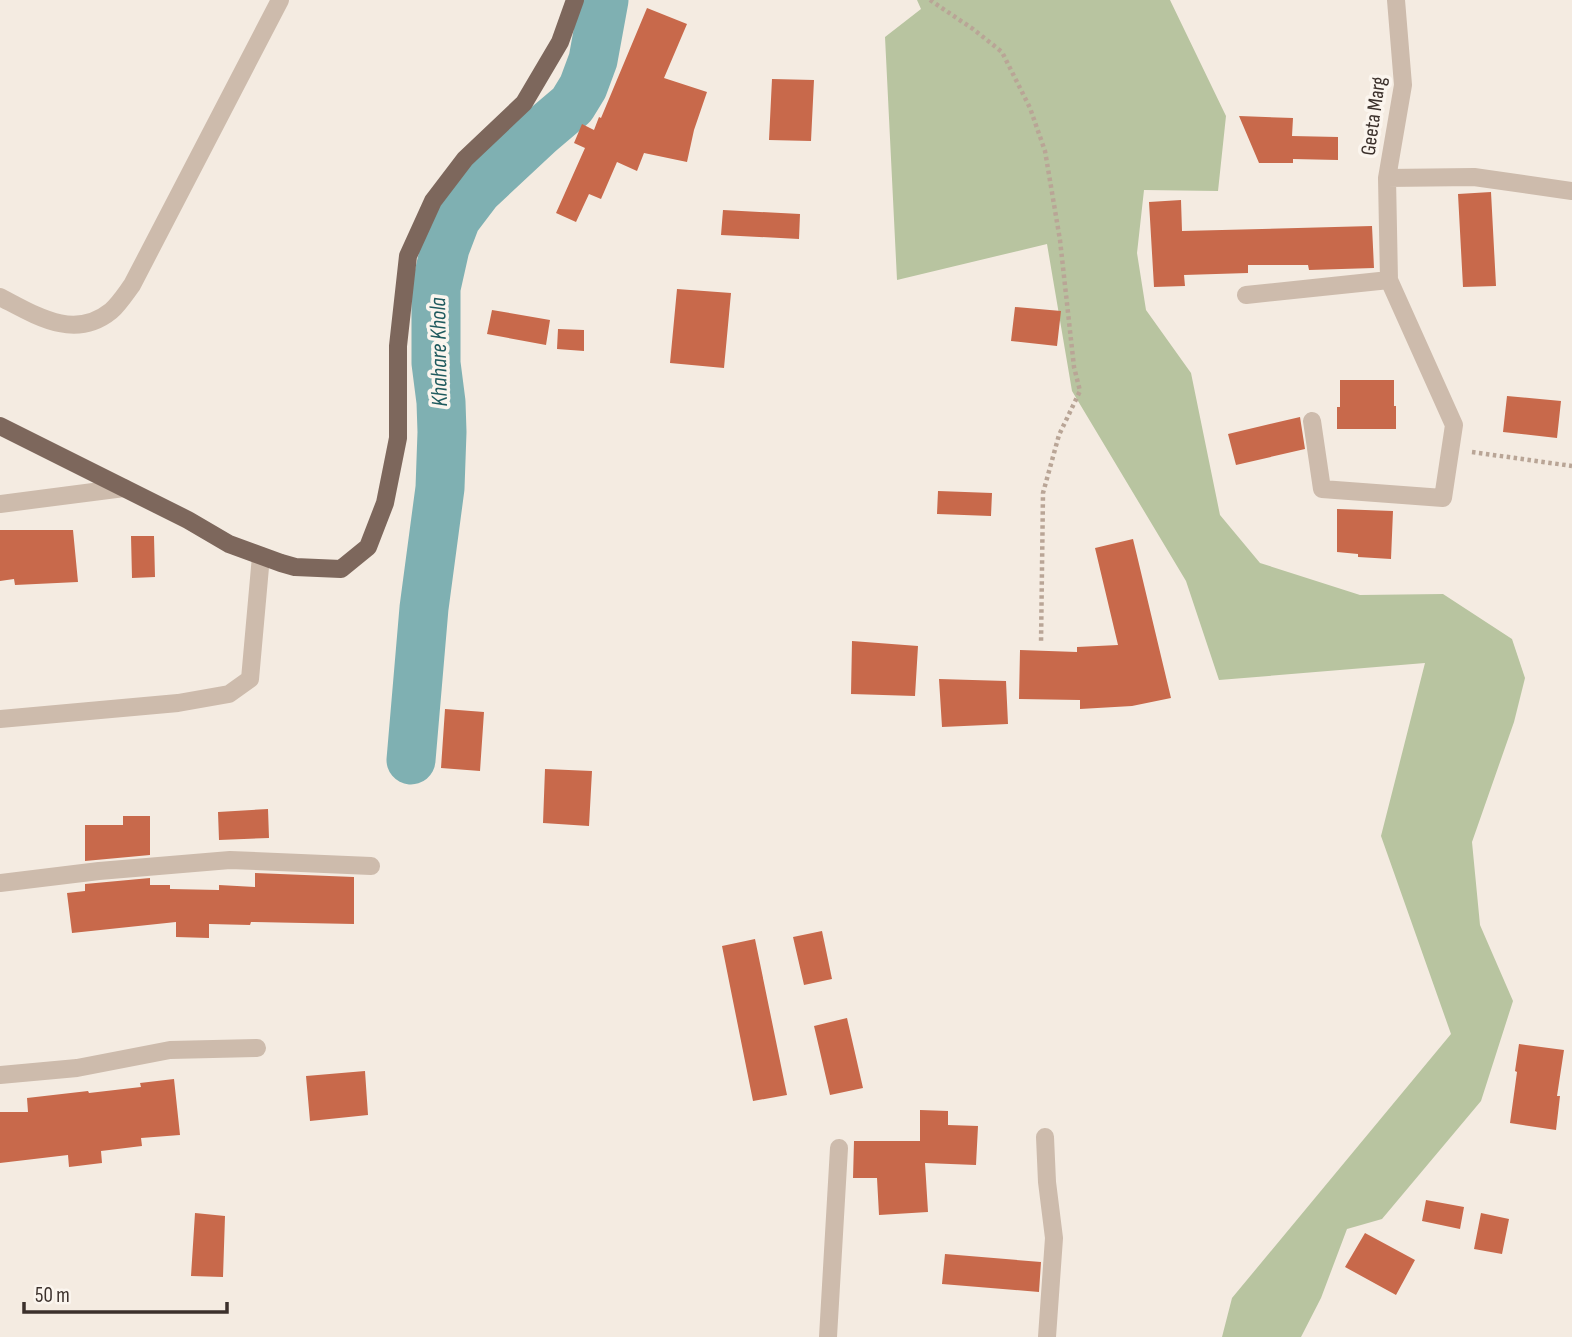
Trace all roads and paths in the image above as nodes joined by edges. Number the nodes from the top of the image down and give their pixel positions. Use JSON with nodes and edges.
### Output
{"nodes":[{"id":1,"x":280,"y":0,"type":"edge"},
{"id":2,"x":575,"y":0,"type":"edge"},
{"id":3,"x":930,"y":0,"type":"edge"},
{"id":4,"x":1396,"y":0,"type":"edge"},
{"id":5,"x":1387,"y":178,"type":"junction"},
{"id":6,"x":1572,"y":191,"type":"edge"},
{"id":7,"x":1389,"y":280,"type":"junction"},
{"id":8,"x":1246,"y":295,"type":"dead end"},
{"id":9,"x":0,"y":297,"type":"edge"},
{"id":10,"x":1312,"y":421,"type":"dead end"},
{"id":11,"x":0,"y":426,"type":"edge"},
{"id":12,"x":1450,"y":449,"type":"junction"},
{"id":13,"x":1572,"y":466,"type":"edge"},
{"id":14,"x":124,"y":488,"type":"junction"},
{"id":15,"x":0,"y":504,"type":"edge"},
{"id":16,"x":261,"y":556,"type":"junction"},
{"id":17,"x":1041,"y":644,"type":"dead end"},
{"id":18,"x":0,"y":719,"type":"edge"},
{"id":19,"x":371,"y":866,"type":"dead end"},
{"id":20,"x":0,"y":883,"type":"edge"},
{"id":21,"x":257,"y":1048,"type":"dead end"},
{"id":22,"x":0,"y":1075,"type":"edge"},
{"id":23,"x":1045,"y":1137,"type":"dead end"},
{"id":24,"x":839,"y":1148,"type":"dead end"},
{"id":25,"x":828,"y":1337,"type":"edge"},
{"id":26,"x":1047,"y":1337,"type":"edge"}],
"edges":[{"from":1,"to":9,"type":"street"},
{"from":2,"to":16,"type":"main road"},
{"from":3,"to":17,"type":"path"},
{"from":4,"to":5,"type":"street","name":"Geeta Marg"},
{"from":5,"to":6,"type":"street","name":"Geeta Marg"},
{"from":5,"to":7,"type":"street"},
{"from":7,"to":8,"type":"street"},
{"from":7,"to":12,"type":"street"},
{"from":10,"to":12,"type":"street"},
{"from":11,"to":14,"type":"main road"},
{"from":12,"to":13,"type":"path"},
{"from":14,"to":15,"type":"street"},
{"from":14,"to":16,"type":"main road"},
{"from":16,"to":18,"type":"street"},
{"from":19,"to":20,"type":"street"},
{"from":21,"to":22,"type":"street"},
{"from":23,"to":26,"type":"street"},
{"from":24,"to":25,"type":"street"}]}
